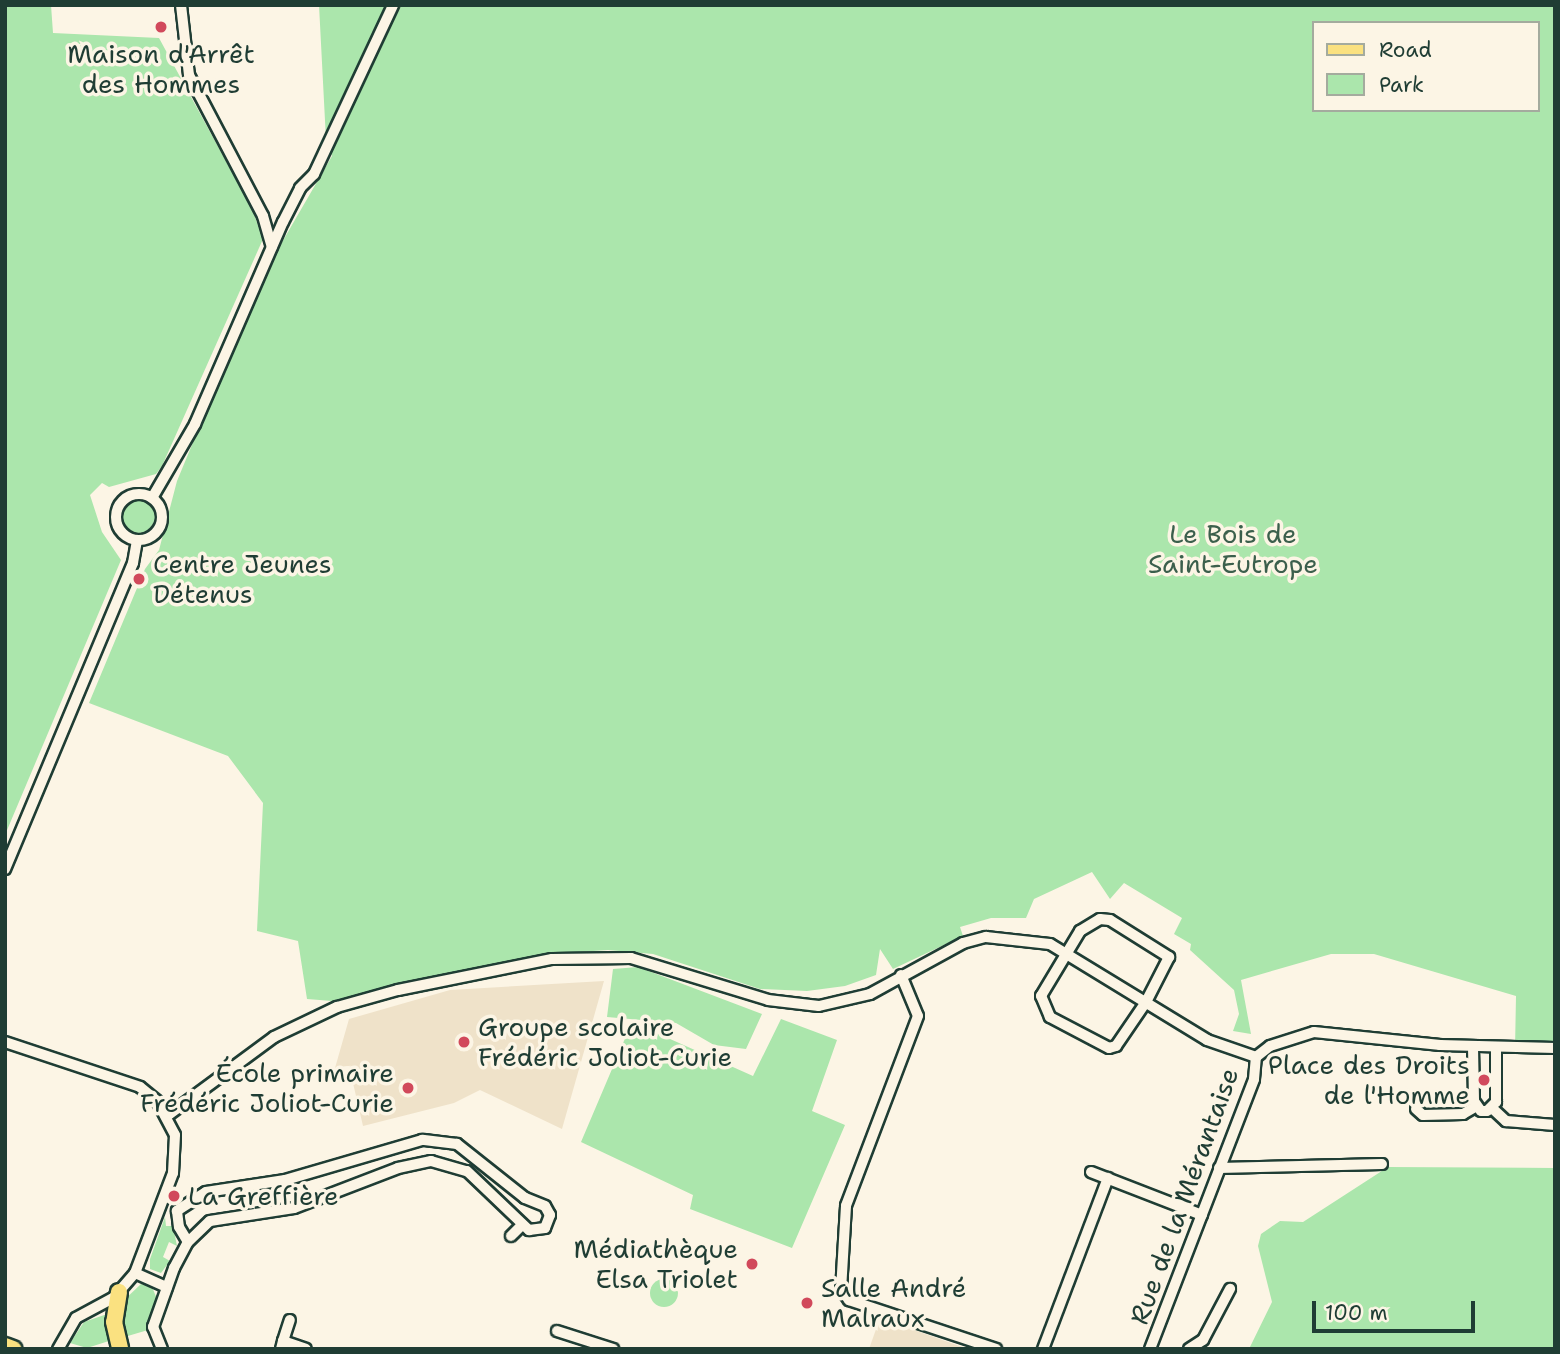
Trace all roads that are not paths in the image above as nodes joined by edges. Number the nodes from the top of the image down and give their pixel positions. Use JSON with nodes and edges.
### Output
{"nodes":[{"id":1,"x":181,"y":5,"type":"edge"},
{"id":2,"x":393,"y":5,"type":"edge"},
{"id":3,"x":272,"y":247,"type":"junction"},
{"id":4,"x":152,"y":498,"type":"junction"},
{"id":5,"x":137,"y":541,"type":"junction"},
{"id":6,"x":5,"y":869,"type":"edge"},
{"id":7,"x":1067,"y":953,"type":"junction"},
{"id":8,"x":901,"y":975,"type":"junction"},
{"id":9,"x":1146,"y":1002,"type":"junction"},
{"id":10,"x":5,"y":1042,"type":"edge"},
{"id":11,"x":1473,"y":1047,"type":"junction"},
{"id":12,"x":1496,"y":1048,"type":"junction"},
{"id":13,"x":1555,"y":1048,"type":"edge"},
{"id":14,"x":1256,"y":1057,"type":"junction"},
{"id":15,"x":1475,"y":1107,"type":"junction"},
{"id":16,"x":1416,"y":1109,"type":"dead end"},
{"id":17,"x":1493,"y":1109,"type":"junction"},
{"id":18,"x":167,"y":1116,"type":"junction"},
{"id":19,"x":1555,"y":1125,"type":"edge"},
{"id":20,"x":1381,"y":1164,"type":"dead end"},
{"id":21,"x":1219,"y":1168,"type":"junction"},
{"id":22,"x":1091,"y":1172,"type":"dead end"},
{"id":23,"x":1108,"y":1178,"type":"junction"},
{"id":24,"x":1202,"y":1214,"type":"junction"},
{"id":25,"x":522,"y":1225,"type":"junction"},
{"id":26,"x":512,"y":1236,"type":"dead end"},
{"id":27,"x":188,"y":1242,"type":"junction"},
{"id":28,"x":135,"y":1273,"type":"junction"},
{"id":29,"x":167,"y":1287,"type":"junction"},
{"id":30,"x":1230,"y":1289,"type":"dead end"},
{"id":31,"x":119,"y":1292,"type":"junction"},
{"id":32,"x":290,"y":1320,"type":"dead end"},
{"id":33,"x":557,"y":1331,"type":"dead end"},
{"id":34,"x":282,"y":1345,"type":"edge"},
{"id":35,"x":5,"y":1346,"type":"edge"},
{"id":36,"x":13,"y":1349,"type":"edge"},
{"id":37,"x":58,"y":1349,"type":"edge"},
{"id":38,"x":120,"y":1349,"type":"edge"},
{"id":39,"x":162,"y":1349,"type":"edge"},
{"id":40,"x":306,"y":1349,"type":"edge"},
{"id":41,"x":613,"y":1349,"type":"edge"},
{"id":42,"x":996,"y":1349,"type":"edge"},
{"id":43,"x":1043,"y":1349,"type":"edge"},
{"id":44,"x":1150,"y":1349,"type":"edge"},
{"id":45,"x":1189,"y":1349,"type":"edge"}],
"edges":[{"from":1,"to":3,"type":"street"},
{"from":2,"to":3,"type":"street"},
{"from":3,"to":4,"type":"street"},
{"from":4,"to":5,"type":"street"},
{"from":4,"to":5,"type":"street"},
{"from":5,"to":6,"type":"street"},
{"from":7,"to":8,"type":"street"},
{"from":7,"to":9,"type":"street"},
{"from":7,"to":9,"type":"street"},
{"from":7,"to":9,"type":"street"},
{"from":8,"to":18,"type":"street"},
{"from":8,"to":42,"type":"street"},
{"from":9,"to":14,"type":"street"},
{"from":10,"to":18,"type":"street"},
{"from":11,"to":12,"type":"street"},
{"from":11,"to":14,"type":"street"},
{"from":11,"to":15,"type":"street"},
{"from":12,"to":13,"type":"street"},
{"from":12,"to":17,"type":"street"},
{"from":14,"to":21,"type":"street","name":"Rue de la Mérantaise"},
{"from":15,"to":16,"type":"street"},
{"from":15,"to":17,"type":"street"},
{"from":17,"to":19,"type":"street"},
{"from":18,"to":28,"type":"street"},
{"from":20,"to":21,"type":"street"},
{"from":21,"to":24,"type":"street","name":"Rue de la Mérantaise"},
{"from":22,"to":23,"type":"street"},
{"from":23,"to":24,"type":"street"},
{"from":23,"to":43,"type":"street"},
{"from":24,"to":44,"type":"street","name":"Rue de la Mérantaise"},
{"from":25,"to":26,"type":"street"},
{"from":25,"to":27,"type":"street"},
{"from":25,"to":27,"type":"street"},
{"from":27,"to":29,"type":"street"},
{"from":28,"to":29,"type":"street"},
{"from":28,"to":31,"type":"street"},
{"from":29,"to":39,"type":"street"},
{"from":30,"to":45,"type":"street"},
{"from":31,"to":37,"type":"street"},
{"from":31,"to":38,"type":"main road"},
{"from":32,"to":34,"type":"street"},
{"from":33,"to":41,"type":"street"},
{"from":34,"to":40,"type":"street"},
{"from":35,"to":36,"type":"main road"}]}
